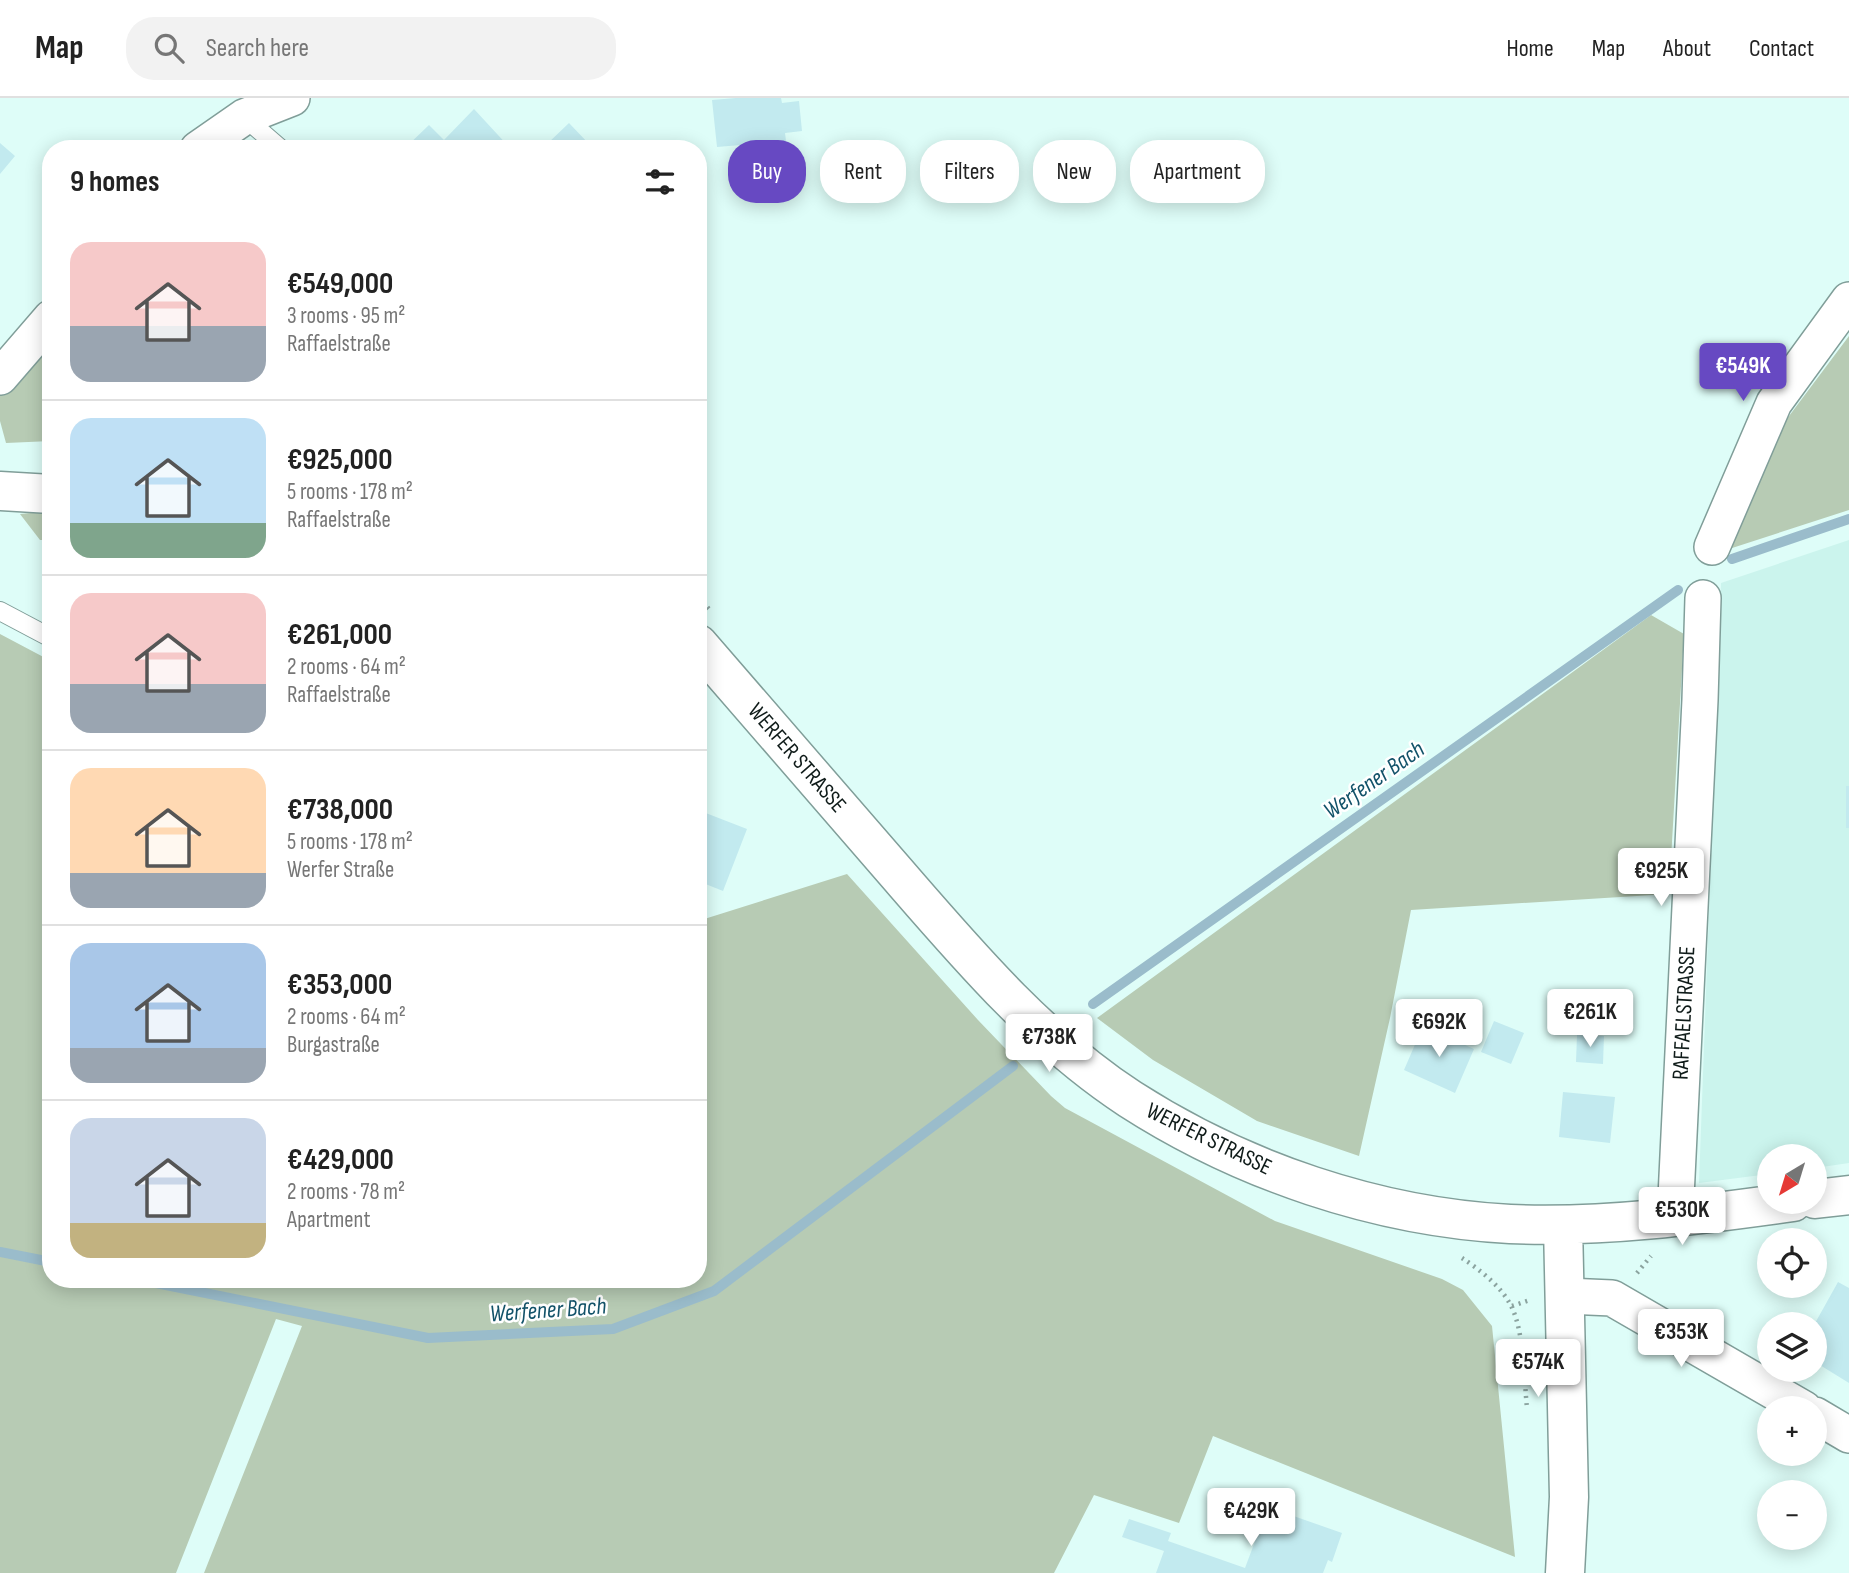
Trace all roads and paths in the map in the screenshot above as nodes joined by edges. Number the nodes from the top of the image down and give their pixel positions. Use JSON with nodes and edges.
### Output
{"nodes":[{"id":1,"x":292,"y":98,"type":"edge"},
{"id":2,"x":232,"y":107,"type":"edge"},
{"id":3,"x":205,"y":140,"type":"edge"},
{"id":4,"x":270,"y":140,"type":"edge"},
{"id":5,"x":1849,"y":300,"type":"edge"},
{"id":6,"x":42,"y":328,"type":"edge"},
{"id":7,"x":0,"y":377,"type":"edge"},
{"id":8,"x":0,"y":491,"type":"edge"},
{"id":9,"x":42,"y":493,"type":"edge"},
{"id":10,"x":1712,"y":547,"type":"dead end"},
{"id":11,"x":1703,"y":598,"type":"dead end"},
{"id":12,"x":0,"y":611,"type":"edge"},
{"id":13,"x":707,"y":631,"type":"edge"},
{"id":14,"x":42,"y":633,"type":"edge"},
{"id":15,"x":1849,"y":1195,"type":"edge"},
{"id":16,"x":1827,"y":1198,"type":"edge"},
{"id":17,"x":1757,"y":1207,"type":"edge"},
{"id":18,"x":1675,"y":1218,"type":"junction"},
{"id":19,"x":1563,"y":1225,"type":"junction"},
{"id":20,"x":1566,"y":1296,"type":"junction"},
{"id":21,"x":1511,"y":1307,"type":"dead end"},
{"id":22,"x":1782,"y":1396,"type":"edge"},
{"id":23,"x":1528,"y":1412,"type":"dead end"},
{"id":24,"x":1827,"y":1422,"type":"edge"},
{"id":25,"x":1849,"y":1435,"type":"edge"},
{"id":26,"x":1565,"y":1573,"type":"edge"}],
"edges":[{"from":1,"to":2,"type":"street"},
{"from":2,"to":3,"type":"street"},
{"from":2,"to":4,"type":"lane"},
{"from":5,"to":10,"type":"street"},
{"from":6,"to":7,"type":"street"},
{"from":8,"to":9,"type":"street"},
{"from":11,"to":18,"type":"street","name":"RAFFAELSTRASSE"},
{"from":12,"to":14,"type":"lane"},
{"from":13,"to":19,"type":"street","name":"WERFER STRASSE"},
{"from":15,"to":16,"type":"street"},
{"from":17,"to":18,"type":"street","name":"WERFER STRASSE"},
{"from":18,"to":19,"type":"street","name":"WERFER STRASSE"},
{"from":19,"to":20,"type":"street"},
{"from":20,"to":22,"type":"street"},
{"from":20,"to":26,"type":"street"},
{"from":21,"to":23,"type":"path"},
{"from":24,"to":25,"type":"street"}]}
